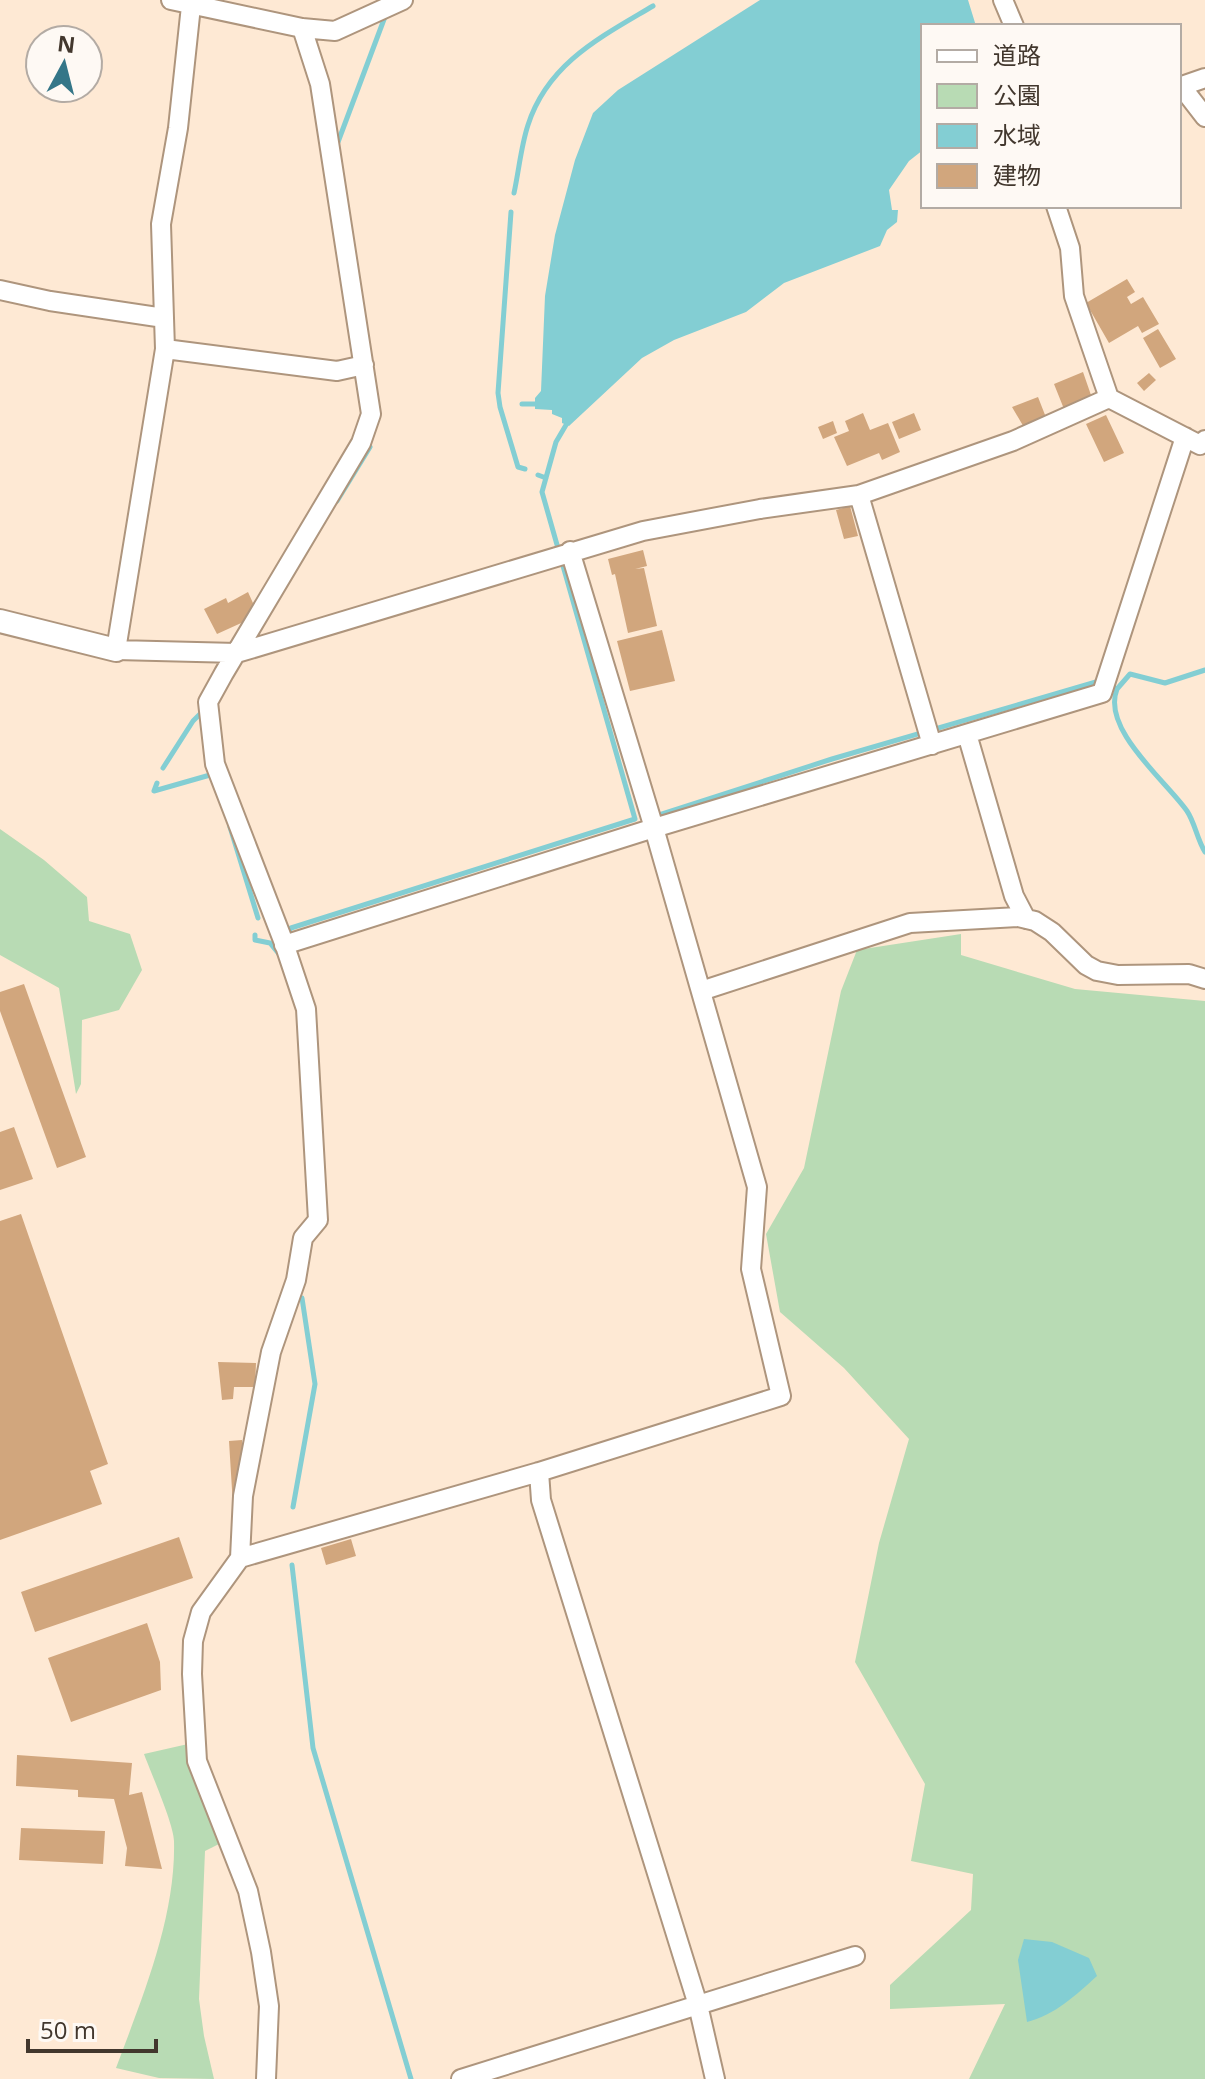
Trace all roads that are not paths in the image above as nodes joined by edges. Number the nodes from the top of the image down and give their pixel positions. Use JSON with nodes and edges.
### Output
{"nodes":[{"id":1,"x":171,"y":0,"type":"edge"},
{"id":2,"x":403,"y":0,"type":"edge"},
{"id":3,"x":1003,"y":0,"type":"edge"},
{"id":4,"x":191,"y":6,"type":"junction"},
{"id":5,"x":1013,"y":24,"type":"edge"},
{"id":6,"x":302,"y":28,"type":"junction"},
{"id":7,"x":1205,"y":78,"type":"edge"},
{"id":8,"x":1181,"y":86,"type":"edge"},
{"id":9,"x":1181,"y":87,"type":"edge"},
{"id":10,"x":1205,"y":117,"type":"edge"},
{"id":11,"x":1057,"y":208,"type":"edge"},
{"id":12,"x":0,"y":290,"type":"edge"},
{"id":13,"x":164,"y":318,"type":"junction"},
{"id":14,"x":165,"y":349,"type":"junction"},
{"id":15,"x":359,"y":366,"type":"junction"},
{"id":16,"x":1109,"y":398,"type":"junction"},
{"id":17,"x":1199,"y":442,"type":"edge"},
{"id":18,"x":859,"y":495,"type":"junction"},
{"id":19,"x":570,"y":551,"type":"junction"},
{"id":20,"x":0,"y":621,"type":"edge"},
{"id":21,"x":116,"y":650,"type":"junction"},
{"id":22,"x":237,"y":653,"type":"junction"},
{"id":23,"x":967,"y":734,"type":"junction"},
{"id":24,"x":932,"y":745,"type":"junction"},
{"id":25,"x":654,"y":828,"type":"junction"},
{"id":26,"x":1026,"y":919,"type":"junction"},
{"id":27,"x":283,"y":941,"type":"junction"},
{"id":28,"x":1205,"y":979,"type":"edge"},
{"id":29,"x":701,"y":991,"type":"junction"},
{"id":30,"x":539,"y":1472,"type":"junction"},
{"id":31,"x":240,"y":1558,"type":"junction"},
{"id":32,"x":855,"y":1956,"type":"dead end"},
{"id":33,"x":698,"y":2005,"type":"junction"},
{"id":34,"x":266,"y":2079,"type":"edge"},
{"id":35,"x":461,"y":2079,"type":"edge"},
{"id":36,"x":715,"y":2079,"type":"edge"}],
"edges":[{"from":1,"to":4,"type":"street"},
{"from":2,"to":6,"type":"street"},
{"from":3,"to":5,"type":"street"},
{"from":4,"to":6,"type":"street"},
{"from":4,"to":13,"type":"street"},
{"from":6,"to":15,"type":"street"},
{"from":7,"to":8,"type":"street"},
{"from":9,"to":10,"type":"street"},
{"from":11,"to":16,"type":"street"},
{"from":12,"to":13,"type":"street"},
{"from":13,"to":14,"type":"street"},
{"from":14,"to":15,"type":"street"},
{"from":14,"to":21,"type":"street"},
{"from":15,"to":22,"type":"street"},
{"from":16,"to":17,"type":"street"},
{"from":16,"to":18,"type":"street"},
{"from":17,"to":23,"type":"street"},
{"from":18,"to":19,"type":"street"},
{"from":18,"to":24,"type":"street"},
{"from":19,"to":22,"type":"street"},
{"from":19,"to":25,"type":"street"},
{"from":20,"to":21,"type":"street"},
{"from":21,"to":22,"type":"street"},
{"from":22,"to":27,"type":"street"},
{"from":23,"to":24,"type":"street"},
{"from":23,"to":26,"type":"street"},
{"from":24,"to":25,"type":"street"},
{"from":25,"to":27,"type":"street"},
{"from":25,"to":29,"type":"street"},
{"from":26,"to":28,"type":"street"},
{"from":26,"to":29,"type":"street"},
{"from":27,"to":31,"type":"street"},
{"from":29,"to":30,"type":"street"},
{"from":30,"to":31,"type":"street"},
{"from":30,"to":33,"type":"street"},
{"from":31,"to":34,"type":"street"},
{"from":32,"to":33,"type":"street"},
{"from":33,"to":35,"type":"street"},
{"from":33,"to":36,"type":"street"}]}
